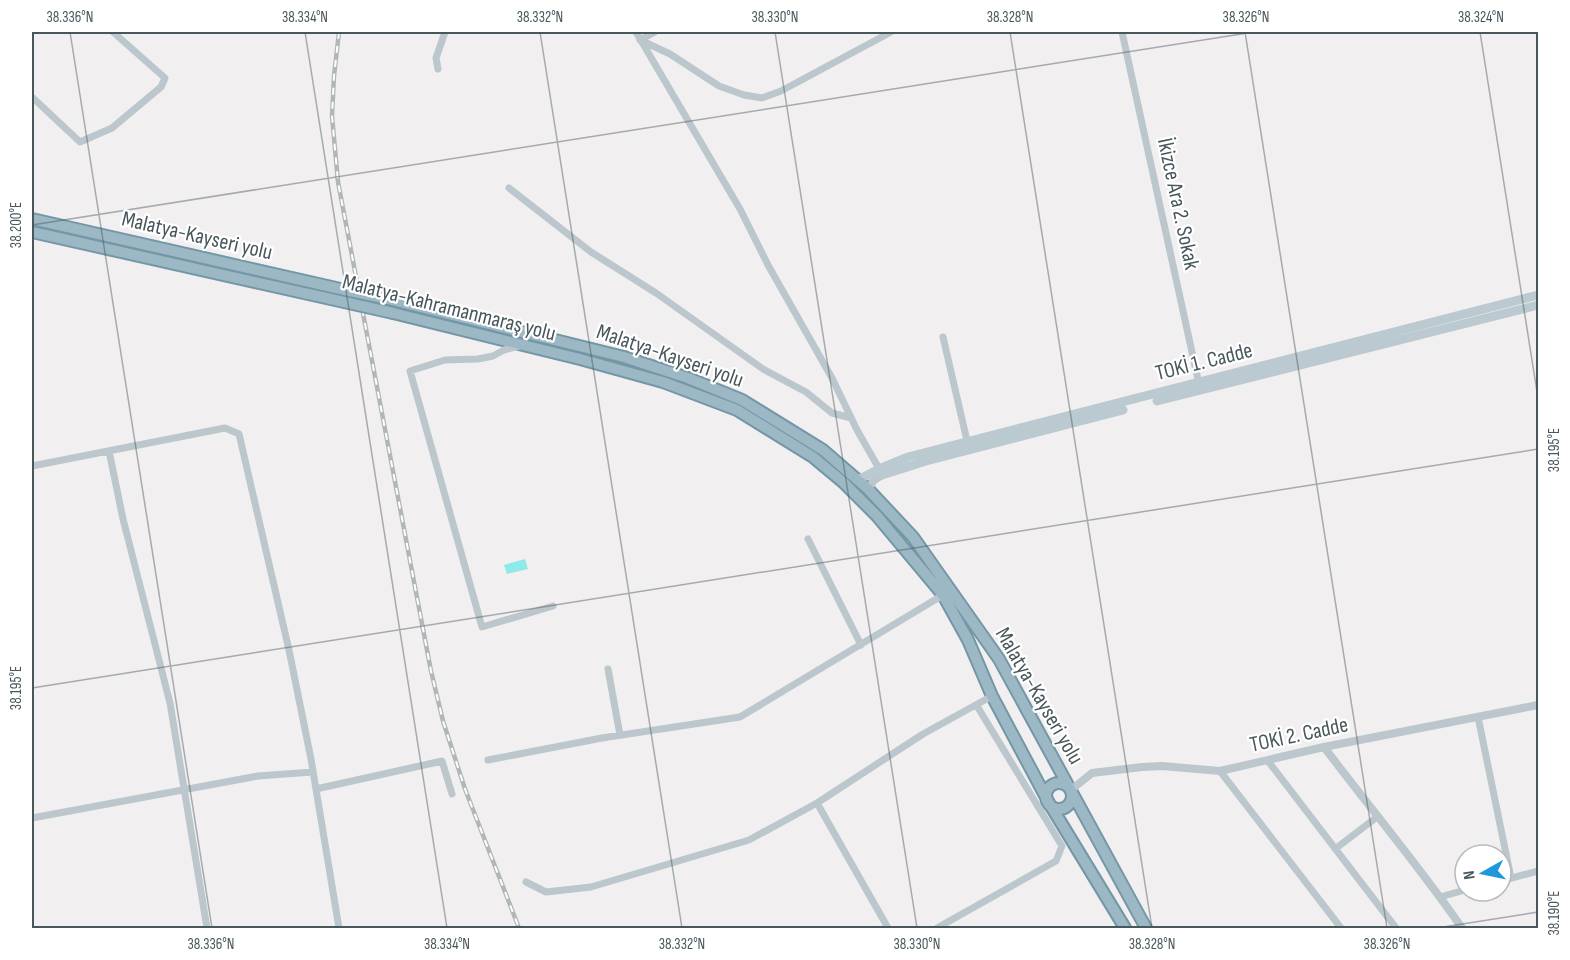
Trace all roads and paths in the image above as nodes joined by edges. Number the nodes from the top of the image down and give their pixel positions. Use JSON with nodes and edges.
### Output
{"nodes":[{"id":1,"x":113,"y":32,"type":"edge"},
{"id":2,"x":445,"y":32,"type":"edge"},
{"id":3,"x":636,"y":32,"type":"edge"},
{"id":4,"x":655,"y":32,"type":"edge"},
{"id":5,"x":891,"y":32,"type":"edge"},
{"id":6,"x":1122,"y":32,"type":"edge"},
{"id":7,"x":640,"y":40,"type":"junction"},
{"id":8,"x":438,"y":69,"type":"dead end"},
{"id":9,"x":32,"y":97,"type":"edge"},
{"id":10,"x":509,"y":188,"type":"dead end"},
{"id":11,"x":32,"y":219,"type":"edge"},
{"id":12,"x":32,"y":232,"type":"edge"},
{"id":13,"x":1539,"y":295,"type":"edge"},
{"id":14,"x":1539,"y":305,"type":"edge"},
{"id":15,"x":943,"y":337,"type":"dead end"},
{"id":16,"x":522,"y":346,"type":"junction"},
{"id":17,"x":1199,"y":384,"type":"junction"},
{"id":18,"x":851,"y":417,"type":"junction"},
{"id":19,"x":968,"y":446,"type":"junction"},
{"id":20,"x":109,"y":451,"type":"junction"},
{"id":21,"x":32,"y":466,"type":"edge"},
{"id":22,"x":881,"y":472,"type":"junction"},
{"id":23,"x":858,"y":480,"type":"junction"},
{"id":24,"x":868,"y":489,"type":"junction"},
{"id":25,"x":808,"y":539,"type":"dead end"},
{"id":26,"x":943,"y":595,"type":"junction"},
{"id":27,"x":553,"y":606,"type":"dead end"},
{"id":28,"x":861,"y":645,"type":"junction"},
{"id":29,"x":608,"y":669,"type":"dead end"},
{"id":30,"x":992,"y":696,"type":"junction"},
{"id":31,"x":1539,"y":705,"type":"edge"},
{"id":32,"x":977,"y":706,"type":"junction"},
{"id":33,"x":1478,"y":717,"type":"junction"},
{"id":34,"x":620,"y":735,"type":"junction"},
{"id":35,"x":1324,"y":747,"type":"junction"},
{"id":36,"x":488,"y":760,"type":"dead end"},
{"id":37,"x":1268,"y":760,"type":"junction"},
{"id":38,"x":1220,"y":771,"type":"junction"},
{"id":39,"x":313,"y":772,"type":"junction"},
{"id":40,"x":316,"y":789,"type":"junction"},
{"id":41,"x":1071,"y":790,"type":"junction"},
{"id":42,"x":185,"y":791,"type":"junction"},
{"id":43,"x":452,"y":794,"type":"dead end"},
{"id":44,"x":816,"y":803,"type":"junction"},
{"id":45,"x":1049,"y":803,"type":"junction"},
{"id":46,"x":1377,"y":817,"type":"junction"},
{"id":47,"x":32,"y":818,"type":"edge"},
{"id":48,"x":1504,"y":843,"type":"edge"},
{"id":49,"x":1335,"y":849,"type":"junction"},
{"id":50,"x":1539,"y":871,"type":"edge"},
{"id":51,"x":1513,"y":878,"type":"edge"},
{"id":52,"x":526,"y":882,"type":"dead end"},
{"id":53,"x":1453,"y":893,"type":"edge"},
{"id":54,"x":1440,"y":897,"type":"junction"},
{"id":55,"x":207,"y":928,"type":"edge"},
{"id":56,"x":339,"y":928,"type":"edge"},
{"id":57,"x":888,"y":928,"type":"edge"},
{"id":58,"x":937,"y":928,"type":"edge"},
{"id":59,"x":1125,"y":928,"type":"edge"},
{"id":60,"x":1146,"y":928,"type":"edge"},
{"id":61,"x":1341,"y":928,"type":"edge"},
{"id":62,"x":1396,"y":928,"type":"edge"},
{"id":63,"x":1462,"y":928,"type":"edge"}],
"edges":[{"from":1,"to":9,"type":"street"},
{"from":2,"to":8,"type":"street"},
{"from":3,"to":7,"type":"street"},
{"from":4,"to":7,"type":"street"},
{"from":5,"to":7,"type":"street"},
{"from":6,"to":17,"type":"street","name":"İkizce Ara 2. Sokak"},
{"from":7,"to":18,"type":"street"},
{"from":10,"to":18,"type":"street"},
{"from":11,"to":23,"type":"highway","name":"Malatya-Kayseri yolu","bridge":true},
{"from":12,"to":16,"type":"highway","name":"Malatya-Kahramanmaraş yolu","bridge":true},
{"from":13,"to":17,"type":"main road","name":"TOKİ 1. Cadde"},
{"from":14,"to":19,"type":"main road","name":"TOKİ 1. Cadde"},
{"from":15,"to":19,"type":"street"},
{"from":16,"to":26,"type":"highway","name":"Malatya-Kahramanmaraş yolu"},
{"from":16,"to":27,"type":"street"},
{"from":17,"to":19,"type":"main road","name":"TOKİ 1. Cadde"},
{"from":18,"to":22,"type":"street"},
{"from":19,"to":22,"type":"main road","name":"TOKİ 1. Cadde"},
{"from":20,"to":21,"type":"street"},
{"from":20,"to":39,"type":"street"},
{"from":20,"to":42,"type":"street"},
{"from":22,"to":23,"type":"main road","name":"TOKİ 1. Cadde"},
{"from":22,"to":24,"type":"street"},
{"from":23,"to":24,"type":"highway","name":"Malatya-Kayseri yolu"},
{"from":24,"to":41,"type":"highway","name":"Malatya-Kayseri yolu"},
{"from":25,"to":28,"type":"street"},
{"from":26,"to":28,"type":"street"},
{"from":26,"to":30,"type":"highway","name":"Malatya-Kahramanmaraş yolu"},
{"from":28,"to":34,"type":"street"},
{"from":29,"to":34,"type":"street"},
{"from":30,"to":32,"type":"street"},
{"from":30,"to":45,"type":"highway","name":"Malatya-Kahramanmaraş yolu"},
{"from":31,"to":33,"type":"street","name":"TOKİ 2. Cadde"},
{"from":32,"to":44,"type":"street"},
{"from":32,"to":58,"type":"street"},
{"from":33,"to":35,"type":"street","name":"TOKİ 2. Cadde"},
{"from":33,"to":48,"type":"street"},
{"from":34,"to":36,"type":"street"},
{"from":35,"to":37,"type":"street","name":"TOKİ 2. Cadde"},
{"from":35,"to":46,"type":"street"},
{"from":37,"to":38,"type":"street","name":"TOKİ 2. Cadde"},
{"from":37,"to":49,"type":"street"},
{"from":38,"to":41,"type":"street","name":"TOKİ 2. Cadde"},
{"from":38,"to":61,"type":"street"},
{"from":39,"to":40,"type":"street"},
{"from":39,"to":42,"type":"street"},
{"from":40,"to":43,"type":"street"},
{"from":40,"to":56,"type":"street"},
{"from":41,"to":45,"type":"highway"},
{"from":41,"to":45,"type":"highway"},
{"from":41,"to":60,"type":"highway","name":"Malatya-Kayseri yolu"},
{"from":42,"to":47,"type":"street"},
{"from":42,"to":55,"type":"street"},
{"from":44,"to":52,"type":"street"},
{"from":44,"to":57,"type":"street"},
{"from":45,"to":59,"type":"highway","name":"Malatya-Kahramanmaraş yolu"},
{"from":46,"to":49,"type":"street"},
{"from":46,"to":54,"type":"street"},
{"from":49,"to":62,"type":"street"},
{"from":50,"to":51,"type":"street"},
{"from":53,"to":54,"type":"street"},
{"from":54,"to":63,"type":"street"}]}
